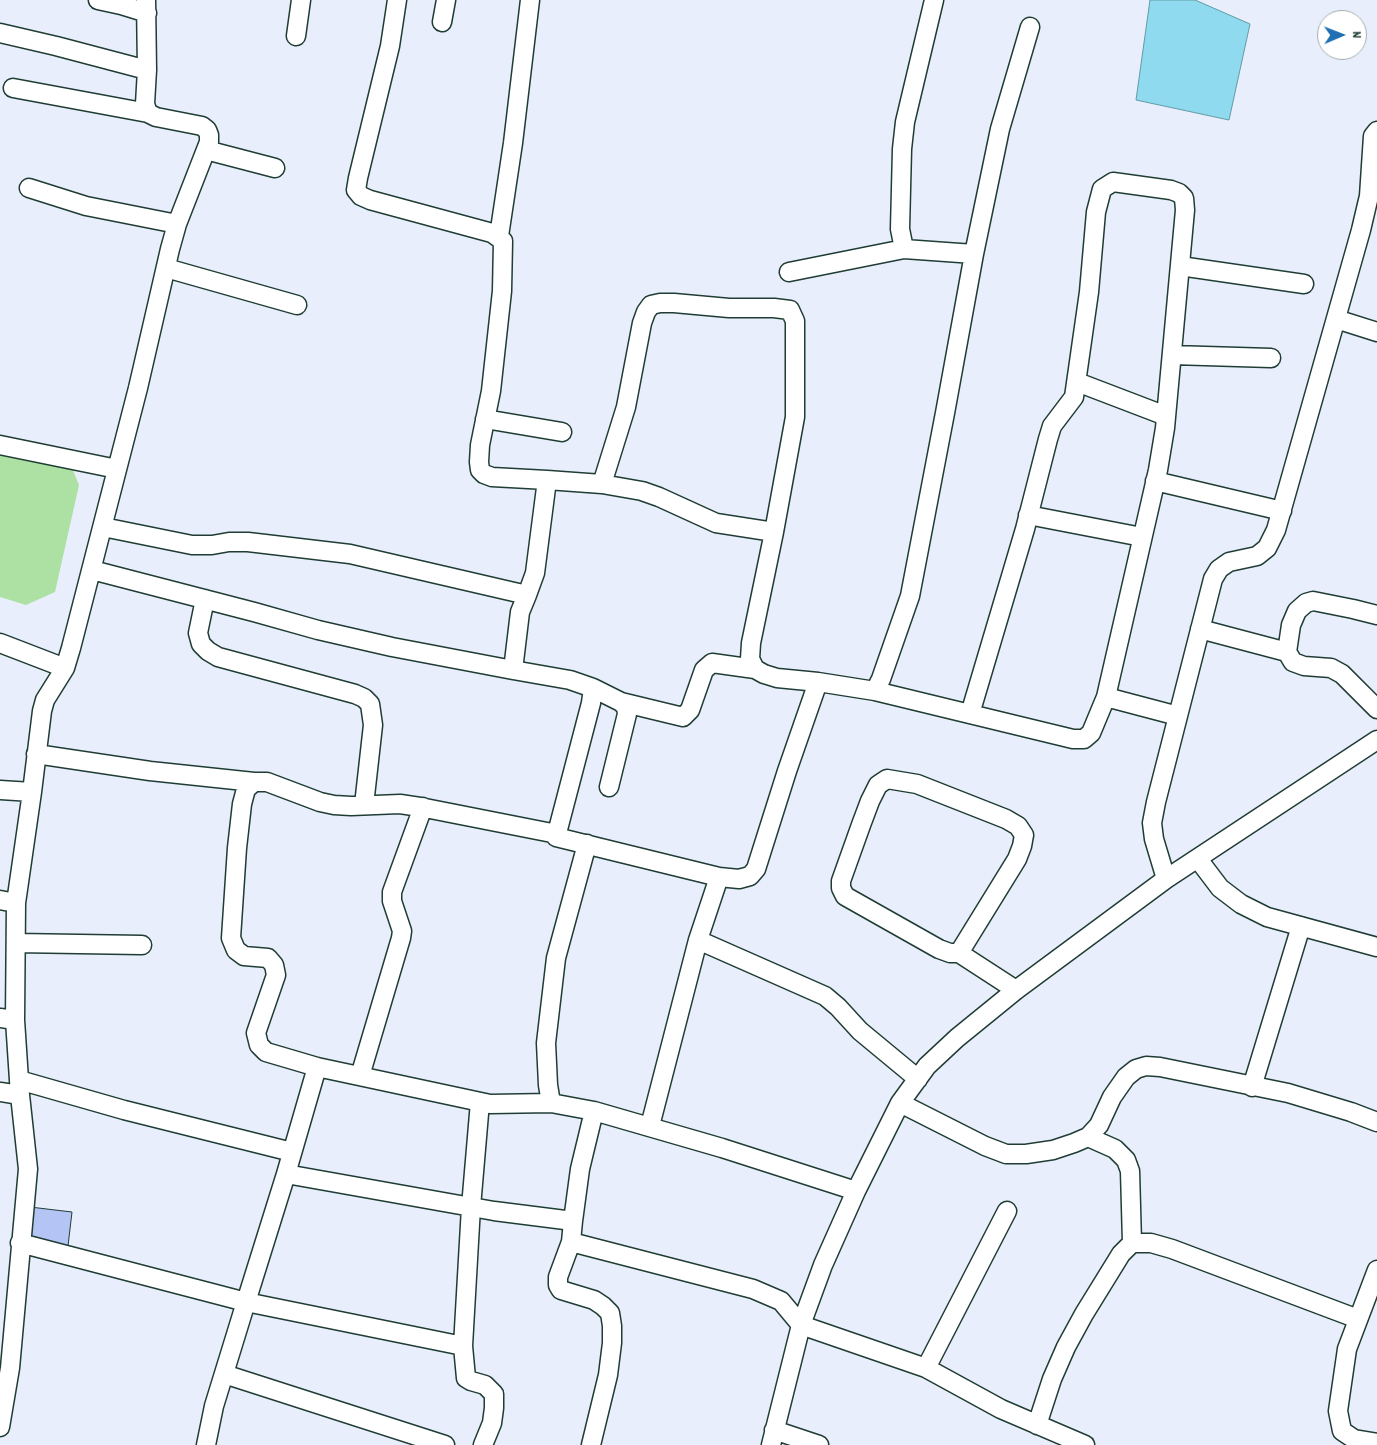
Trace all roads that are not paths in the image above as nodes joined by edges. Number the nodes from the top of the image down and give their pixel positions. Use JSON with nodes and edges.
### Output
{"nodes":[{"id":1,"x":98,"y":0,"type":"edge"},
{"id":2,"x":301,"y":0,"type":"edge"},
{"id":3,"x":398,"y":0,"type":"edge"},
{"id":4,"x":446,"y":0,"type":"edge"},
{"id":5,"x":530,"y":0,"type":"edge"},
{"id":6,"x":934,"y":0,"type":"edge"},
{"id":7,"x":147,"y":6,"type":"edge"},
{"id":8,"x":442,"y":22,"type":"dead end"},
{"id":9,"x":1030,"y":27,"type":"dead end"},
{"id":10,"x":0,"y":33,"type":"edge"},
{"id":11,"x":296,"y":36,"type":"dead end"},
{"id":12,"x":148,"y":70,"type":"junction"},
{"id":13,"x":13,"y":88,"type":"dead end"},
{"id":14,"x":148,"y":113,"type":"junction"},
{"id":15,"x":1377,"y":131,"type":"edge"},
{"id":16,"x":206,"y":150,"type":"junction"},
{"id":17,"x":275,"y":168,"type":"dead end"},
{"id":18,"x":29,"y":188,"type":"dead end"},
{"id":19,"x":177,"y":224,"type":"junction"},
{"id":20,"x":499,"y":236,"type":"junction"},
{"id":21,"x":904,"y":249,"type":"junction"},
{"id":22,"x":974,"y":254,"type":"junction"},
{"id":23,"x":1180,"y":266,"type":"junction"},
{"id":24,"x":166,"y":268,"type":"junction"},
{"id":25,"x":789,"y":272,"type":"dead end"},
{"id":26,"x":1304,"y":284,"type":"dead end"},
{"id":27,"x":297,"y":305,"type":"dead end"},
{"id":28,"x":1336,"y":319,"type":"junction"},
{"id":29,"x":1377,"y":332,"type":"edge"},
{"id":30,"x":1172,"y":355,"type":"junction"},
{"id":31,"x":1271,"y":358,"type":"dead end"},
{"id":32,"x":1077,"y":382,"type":"junction"},
{"id":33,"x":1166,"y":416,"type":"junction"},
{"id":34,"x":485,"y":419,"type":"junction"},
{"id":35,"x":562,"y":432,"type":"dead end"},
{"id":36,"x":0,"y":445,"type":"edge"},
{"id":37,"x":117,"y":469,"type":"junction"},
{"id":38,"x":547,"y":480,"type":"junction"},
{"id":39,"x":1155,"y":481,"type":"junction"},
{"id":40,"x":602,"y":484,"type":"junction"},
{"id":41,"x":1282,"y":510,"type":"junction"},
{"id":42,"x":1028,"y":515,"type":"junction"},
{"id":43,"x":102,"y":527,"type":"junction"},
{"id":44,"x":774,"y":532,"type":"junction"},
{"id":45,"x":1142,"y":537,"type":"junction"},
{"id":46,"x":92,"y":570,"type":"junction"},
{"id":47,"x":527,"y":595,"type":"junction"},
{"id":48,"x":205,"y":599,"type":"junction"},
{"id":49,"x":1377,"y":615,"type":"edge"},
{"id":50,"x":1200,"y":629,"type":"junction"},
{"id":51,"x":0,"y":643,"type":"edge"},
{"id":52,"x":1287,"y":652,"type":"junction"},
{"id":53,"x":65,"y":668,"type":"junction"},
{"id":54,"x":755,"y":668,"type":"junction"},
{"id":55,"x":513,"y":670,"type":"junction"},
{"id":56,"x":818,"y":682,"type":"junction"},
{"id":57,"x":593,"y":688,"type":"junction"},
{"id":58,"x":875,"y":691,"type":"junction"},
{"id":59,"x":1106,"y":697,"type":"junction"},
{"id":60,"x":621,"y":702,"type":"junction"},
{"id":61,"x":1377,"y":709,"type":"edge"},
{"id":62,"x":970,"y":714,"type":"junction"},
{"id":63,"x":1178,"y":716,"type":"junction"},
{"id":64,"x":1377,"y":740,"type":"edge"},
{"id":65,"x":36,"y":754,"type":"junction"},
{"id":66,"x":254,"y":782,"type":"junction"},
{"id":67,"x":609,"y":787,"type":"dead end"},
{"id":68,"x":0,"y":790,"type":"edge"},
{"id":69,"x":32,"y":792,"type":"junction"},
{"id":70,"x":364,"y":805,"type":"junction"},
{"id":71,"x":422,"y":807,"type":"junction"},
{"id":72,"x":557,"y":834,"type":"junction"},
{"id":73,"x":587,"y":844,"type":"junction"},
{"id":74,"x":1198,"y":859,"type":"junction"},
{"id":75,"x":719,"y":877,"type":"junction"},
{"id":76,"x":1166,"y":878,"type":"junction"},
{"id":77,"x":8,"y":901,"type":"edge"},
{"id":78,"x":1301,"y":926,"type":"junction"},
{"id":79,"x":698,"y":940,"type":"junction"},
{"id":80,"x":16,"y":943,"type":"junction"},
{"id":81,"x":142,"y":945,"type":"dead end"},
{"id":82,"x":1377,"y":947,"type":"edge"},
{"id":83,"x":959,"y":953,"type":"junction"},
{"id":84,"x":8,"y":962,"type":"edge"},
{"id":85,"x":1016,"y":990,"type":"junction"},
{"id":86,"x":8,"y":1019,"type":"edge"},
{"id":87,"x":317,"y":1067,"type":"junction"},
{"id":88,"x":360,"y":1076,"type":"junction"},
{"id":89,"x":918,"y":1079,"type":"junction"},
{"id":90,"x":19,"y":1087,"type":"junction"},
{"id":91,"x":1252,"y":1087,"type":"junction"},
{"id":92,"x":0,"y":1092,"type":"edge"},
{"id":93,"x":480,"y":1102,"type":"junction"},
{"id":94,"x":900,"y":1103,"type":"junction"},
{"id":95,"x":551,"y":1104,"type":"junction"},
{"id":96,"x":594,"y":1111,"type":"junction"},
{"id":97,"x":1377,"y":1122,"type":"edge"},
{"id":98,"x":650,"y":1126,"type":"junction"},
{"id":99,"x":1088,"y":1137,"type":"junction"},
{"id":100,"x":292,"y":1152,"type":"junction"},
{"id":101,"x":286,"y":1174,"type":"junction"},
{"id":102,"x":856,"y":1191,"type":"junction"},
{"id":103,"x":471,"y":1207,"type":"junction"},
{"id":104,"x":1007,"y":1210,"type":"dead end"},
{"id":105,"x":573,"y":1221,"type":"junction"},
{"id":106,"x":571,"y":1242,"type":"junction"},
{"id":107,"x":20,"y":1243,"type":"junction"},
{"id":108,"x":1132,"y":1243,"type":"junction"},
{"id":109,"x":1377,"y":1270,"type":"edge"},
{"id":110,"x":246,"y":1302,"type":"junction"},
{"id":111,"x":7,"y":1317,"type":"edge"},
{"id":112,"x":1358,"y":1319,"type":"junction"},
{"id":113,"x":801,"y":1325,"type":"junction"},
{"id":114,"x":462,"y":1346,"type":"junction"},
{"id":115,"x":926,"y":1368,"type":"junction"},
{"id":116,"x":224,"y":1374,"type":"junction"},
{"id":117,"x":1037,"y":1425,"type":"junction"},
{"id":118,"x":0,"y":1427,"type":"edge"},
{"id":119,"x":772,"y":1437,"type":"edge"},
{"id":120,"x":1339,"y":1438,"type":"edge"},
{"id":121,"x":1377,"y":1443,"type":"edge"},
{"id":122,"x":206,"y":1445,"type":"edge"},
{"id":123,"x":445,"y":1445,"type":"edge"},
{"id":124,"x":483,"y":1445,"type":"edge"},
{"id":125,"x":591,"y":1445,"type":"edge"},
{"id":126,"x":819,"y":1445,"type":"edge"},
{"id":127,"x":1085,"y":1445,"type":"edge"}],
"edges":[{"from":1,"to":7,"type":"street"},
{"from":2,"to":11,"type":"street"},
{"from":3,"to":20,"type":"street"},
{"from":4,"to":8,"type":"street"},
{"from":5,"to":20,"type":"street"},
{"from":6,"to":21,"type":"street"},
{"from":7,"to":12,"type":"street"},
{"from":9,"to":22,"type":"street"},
{"from":10,"to":12,"type":"street"},
{"from":12,"to":14,"type":"street"},
{"from":13,"to":14,"type":"street"},
{"from":14,"to":16,"type":"street"},
{"from":15,"to":28,"type":"street"},
{"from":16,"to":17,"type":"street"},
{"from":16,"to":19,"type":"street"},
{"from":18,"to":19,"type":"street"},
{"from":19,"to":24,"type":"street"},
{"from":20,"to":34,"type":"street"},
{"from":21,"to":22,"type":"street"},
{"from":21,"to":25,"type":"street"},
{"from":22,"to":58,"type":"street"},
{"from":23,"to":26,"type":"street"},
{"from":23,"to":30,"type":"street"},
{"from":23,"to":32,"type":"street"},
{"from":24,"to":27,"type":"street"},
{"from":24,"to":37,"type":"street"},
{"from":28,"to":29,"type":"street"},
{"from":28,"to":41,"type":"street"},
{"from":30,"to":31,"type":"street"},
{"from":30,"to":33,"type":"street"},
{"from":32,"to":33,"type":"street"},
{"from":32,"to":42,"type":"street"},
{"from":33,"to":39,"type":"street"},
{"from":34,"to":35,"type":"street"},
{"from":34,"to":38,"type":"street"},
{"from":36,"to":37,"type":"street"},
{"from":37,"to":43,"type":"street"},
{"from":38,"to":40,"type":"street"},
{"from":38,"to":47,"type":"street"},
{"from":39,"to":41,"type":"street"},
{"from":39,"to":45,"type":"street"},
{"from":40,"to":44,"type":"street"},
{"from":40,"to":44,"type":"street"},
{"from":41,"to":50,"type":"street"},
{"from":42,"to":45,"type":"street"},
{"from":42,"to":62,"type":"street"},
{"from":43,"to":46,"type":"street"},
{"from":43,"to":47,"type":"street"},
{"from":44,"to":54,"type":"street"},
{"from":45,"to":59,"type":"street"},
{"from":46,"to":48,"type":"street"},
{"from":46,"to":53,"type":"street"},
{"from":47,"to":55,"type":"street"},
{"from":48,"to":55,"type":"street"},
{"from":48,"to":70,"type":"street"},
{"from":49,"to":52,"type":"street"},
{"from":50,"to":52,"type":"street"},
{"from":50,"to":63,"type":"street"},
{"from":51,"to":53,"type":"street"},
{"from":52,"to":61,"type":"street"},
{"from":53,"to":65,"type":"street"},
{"from":54,"to":56,"type":"street"},
{"from":54,"to":60,"type":"street"},
{"from":55,"to":57,"type":"street"},
{"from":56,"to":58,"type":"street"},
{"from":56,"to":75,"type":"street"},
{"from":57,"to":60,"type":"street"},
{"from":57,"to":72,"type":"street"},
{"from":58,"to":62,"type":"street"},
{"from":59,"to":62,"type":"street"},
{"from":59,"to":63,"type":"street"},
{"from":60,"to":67,"type":"street"},
{"from":63,"to":76,"type":"street"},
{"from":64,"to":74,"type":"street"},
{"from":65,"to":66,"type":"street"},
{"from":65,"to":69,"type":"street"},
{"from":66,"to":70,"type":"street"},
{"from":66,"to":87,"type":"street"},
{"from":68,"to":69,"type":"street"},
{"from":69,"to":77,"type":"street"},
{"from":70,"to":71,"type":"street"},
{"from":71,"to":72,"type":"street"},
{"from":71,"to":88,"type":"street"},
{"from":72,"to":73,"type":"street"},
{"from":73,"to":75,"type":"street"},
{"from":73,"to":95,"type":"street"},
{"from":74,"to":76,"type":"street"},
{"from":74,"to":78,"type":"street"},
{"from":75,"to":79,"type":"street"},
{"from":76,"to":85,"type":"street"},
{"from":77,"to":80,"type":"street"},
{"from":78,"to":82,"type":"street"},
{"from":78,"to":91,"type":"street"},
{"from":79,"to":89,"type":"street"},
{"from":79,"to":98,"type":"street"},
{"from":80,"to":81,"type":"street"},
{"from":80,"to":84,"type":"street"},
{"from":83,"to":83,"type":"street"},
{"from":83,"to":85,"type":"street"},
{"from":84,"to":86,"type":"street"},
{"from":85,"to":89,"type":"street"},
{"from":86,"to":90,"type":"street"},
{"from":87,"to":88,"type":"street"},
{"from":87,"to":100,"type":"street"},
{"from":88,"to":93,"type":"street"},
{"from":89,"to":94,"type":"street"},
{"from":90,"to":92,"type":"street"},
{"from":90,"to":100,"type":"street"},
{"from":90,"to":107,"type":"street"},
{"from":91,"to":97,"type":"street"},
{"from":91,"to":99,"type":"street"},
{"from":93,"to":95,"type":"street"},
{"from":93,"to":103,"type":"street"},
{"from":94,"to":99,"type":"street"},
{"from":94,"to":102,"type":"street"},
{"from":95,"to":96,"type":"street"},
{"from":96,"to":98,"type":"street"},
{"from":96,"to":105,"type":"street"},
{"from":98,"to":102,"type":"street"},
{"from":99,"to":108,"type":"street"},
{"from":100,"to":101,"type":"street"},
{"from":101,"to":103,"type":"street"},
{"from":101,"to":110,"type":"street"},
{"from":102,"to":113,"type":"street"},
{"from":103,"to":105,"type":"street"},
{"from":103,"to":114,"type":"street"},
{"from":104,"to":115,"type":"street"},
{"from":105,"to":106,"type":"street"},
{"from":106,"to":113,"type":"street"},
{"from":106,"to":125,"type":"street"},
{"from":107,"to":110,"type":"street"},
{"from":107,"to":111,"type":"street"},
{"from":108,"to":112,"type":"street"},
{"from":108,"to":117,"type":"street"},
{"from":109,"to":112,"type":"street"},
{"from":110,"to":114,"type":"street"},
{"from":110,"to":116,"type":"street"},
{"from":111,"to":118,"type":"street"},
{"from":112,"to":120,"type":"street"},
{"from":113,"to":115,"type":"street"},
{"from":113,"to":119,"type":"street"},
{"from":114,"to":124,"type":"street"},
{"from":115,"to":117,"type":"street"},
{"from":116,"to":122,"type":"street"},
{"from":116,"to":123,"type":"street"},
{"from":117,"to":127,"type":"street"},
{"from":119,"to":126,"type":"street"},
{"from":120,"to":121,"type":"street"}]}
